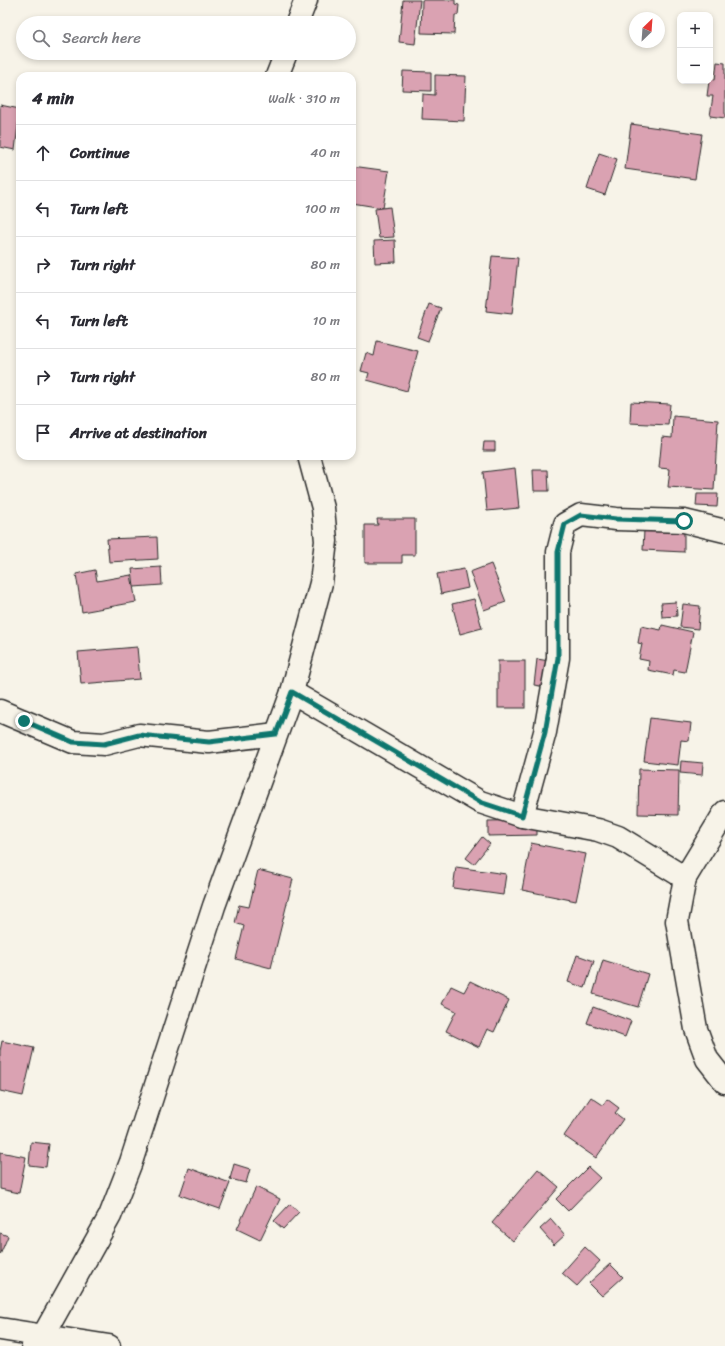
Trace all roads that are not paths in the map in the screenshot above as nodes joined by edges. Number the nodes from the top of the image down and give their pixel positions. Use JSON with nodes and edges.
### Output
{"nodes":[{"id":1,"x":306,"y":0,"type":"edge"},
{"id":2,"x":300,"y":16,"type":"edge"},
{"id":3,"x":283,"y":60,"type":"edge"},
{"id":4,"x":279,"y":72,"type":"edge"},
{"id":5,"x":310,"y":460,"type":"edge"},
{"id":6,"x":725,"y":531,"type":"edge"},
{"id":7,"x":292,"y":692,"type":"junction"},
{"id":8,"x":0,"y":711,"type":"edge"},
{"id":9,"x":276,"y":734,"type":"junction"},
{"id":10,"x":725,"y":812,"type":"edge"},
{"id":11,"x":522,"y":816,"type":"junction"},
{"id":12,"x":685,"y":878,"type":"junction"},
{"id":13,"x":725,"y":1082,"type":"edge"},
{"id":14,"x":0,"y":1329,"type":"edge"},
{"id":15,"x":38,"y":1341,"type":"edge"},
{"id":16,"x":110,"y":1346,"type":"edge"}],
"edges":[{"from":1,"to":2,"type":"street"},
{"from":3,"to":4,"type":"street"},
{"from":5,"to":7,"type":"street"},
{"from":6,"to":11,"type":"street"},
{"from":7,"to":9,"type":"street"},
{"from":7,"to":11,"type":"street"},
{"from":8,"to":9,"type":"street"},
{"from":9,"to":15,"type":"street"},
{"from":10,"to":12,"type":"street"},
{"from":11,"to":12,"type":"street"},
{"from":12,"to":13,"type":"street"},
{"from":14,"to":15,"type":"street"},
{"from":15,"to":16,"type":"street"}]}
